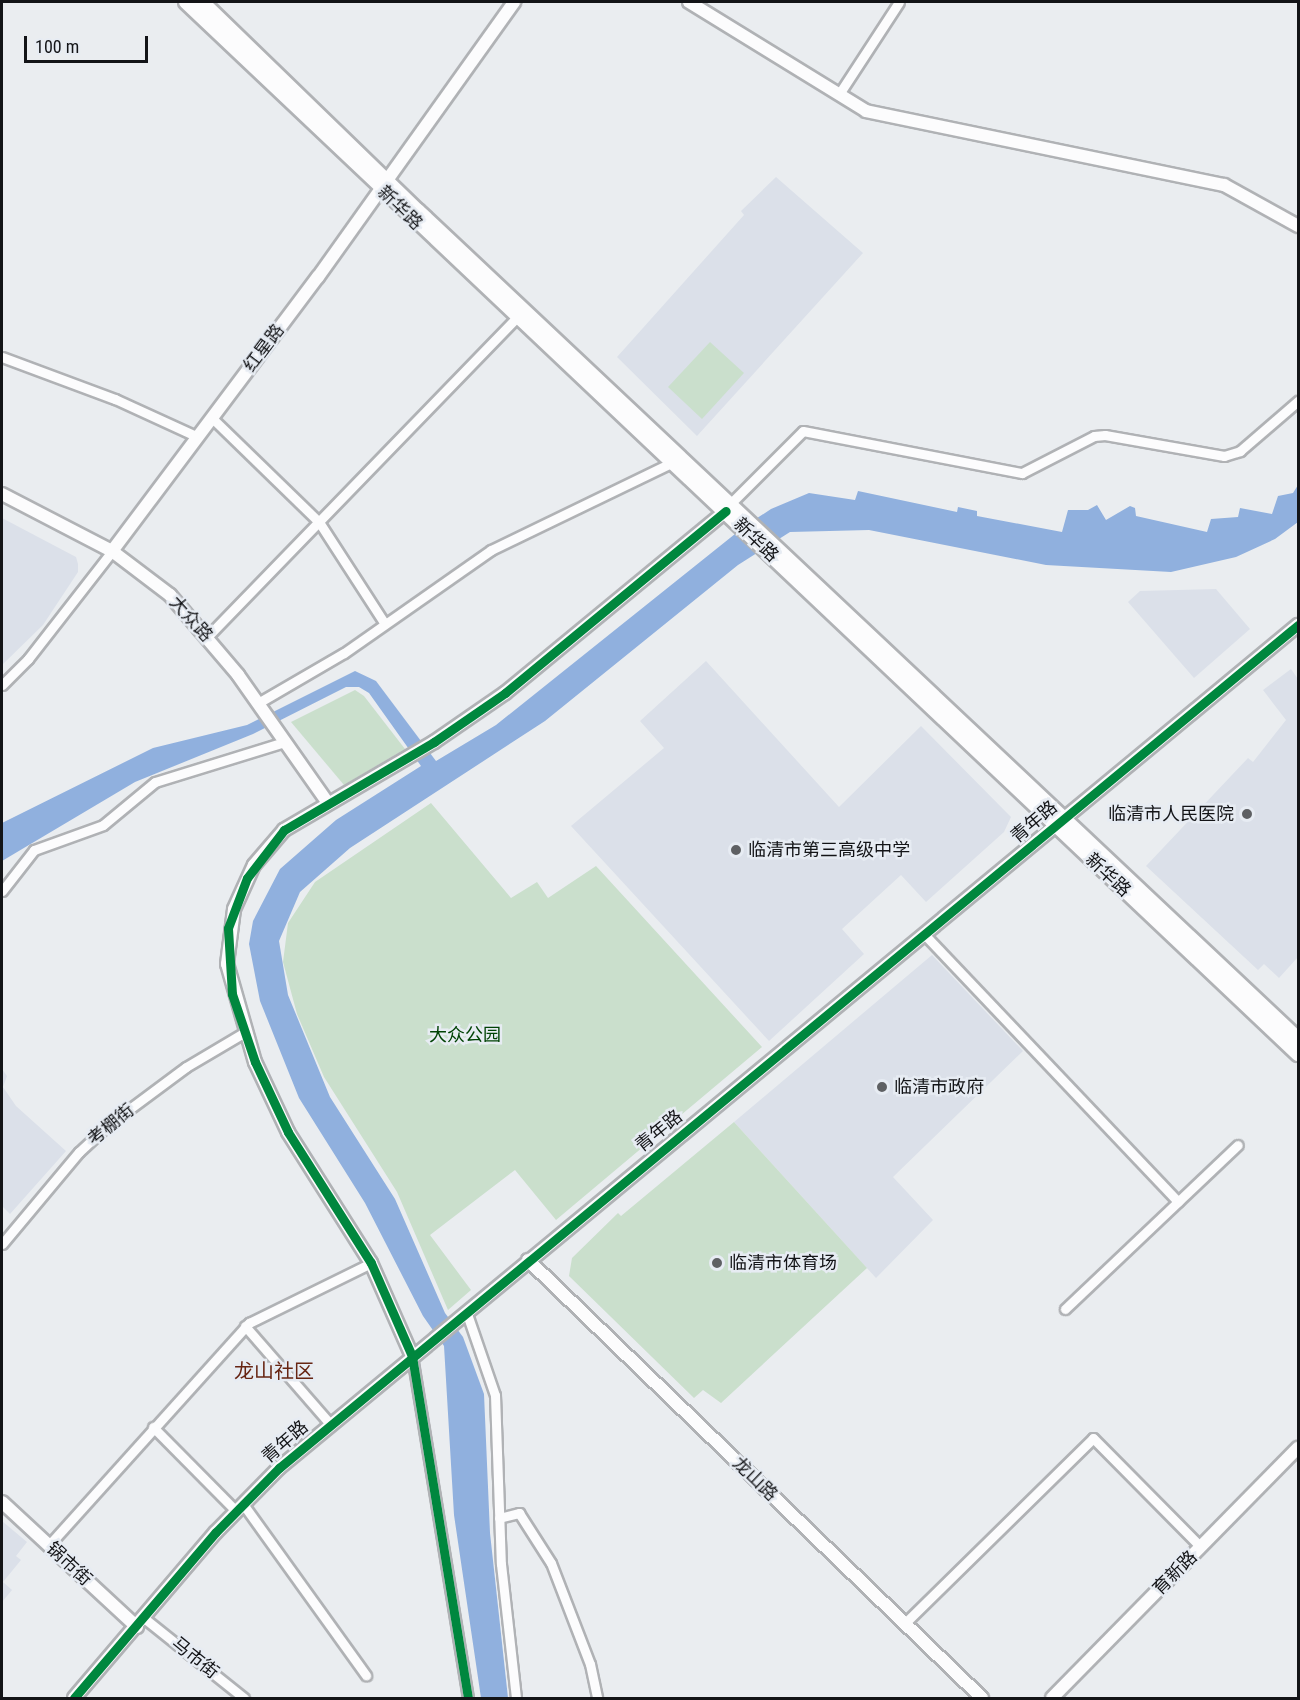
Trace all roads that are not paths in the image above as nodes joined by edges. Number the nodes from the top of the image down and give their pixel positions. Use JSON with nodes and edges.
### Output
{"nodes":[{"id":1,"x":186,"y":2,"type":"edge"},
{"id":2,"x":202,"y":2,"type":"edge"},
{"id":3,"x":514,"y":2,"type":"edge"},
{"id":4,"x":689,"y":2,"type":"edge"},
{"id":5,"x":702,"y":2,"type":"edge"},
{"id":6,"x":899,"y":2,"type":"edge"},
{"id":7,"x":841,"y":91,"type":"junction"},
{"id":8,"x":384,"y":185,"type":"junction"},
{"id":9,"x":1299,"y":218,"type":"edge"},
{"id":10,"x":1299,"y":226,"type":"edge"},
{"id":11,"x":516,"y":318,"type":"junction"},
{"id":12,"x":2,"y":357,"type":"edge"},
{"id":13,"x":1299,"y":401,"type":"edge"},
{"id":14,"x":212,"y":418,"type":"junction"},
{"id":15,"x":198,"y":437,"type":"junction"},
{"id":16,"x":673,"y":462,"type":"junction"},
{"id":17,"x":2,"y":494,"type":"edge"},
{"id":18,"x":733,"y":511,"type":"junction"},
{"id":19,"x":319,"y":522,"type":"junction"},
{"id":20,"x":112,"y":551,"type":"junction"},
{"id":21,"x":386,"y":624,"type":"junction"},
{"id":22,"x":1299,"y":625,"type":"edge"},
{"id":23,"x":208,"y":636,"type":"junction"},
{"id":24,"x":2,"y":685,"type":"edge"},
{"id":25,"x":258,"y":703,"type":"junction"},
{"id":26,"x":284,"y":742,"type":"junction"},
{"id":27,"x":328,"y":803,"type":"junction"},
{"id":28,"x":1060,"y":822,"type":"junction"},
{"id":29,"x":2,"y":891,"type":"edge"},
{"id":30,"x":924,"y":934,"type":"junction"},
{"id":31,"x":245,"y":1032,"type":"junction"},
{"id":32,"x":1299,"y":1039,"type":"edge"},
{"id":33,"x":1299,"y":1054,"type":"edge"},
{"id":34,"x":1238,"y":1145,"type":"dead end"},
{"id":35,"x":1178,"y":1202,"type":"junction"},
{"id":36,"x":2,"y":1244,"type":"edge"},
{"id":37,"x":528,"y":1260,"type":"junction"},
{"id":38,"x":371,"y":1263,"type":"junction"},
{"id":39,"x":1065,"y":1310,"type":"dead end"},
{"id":40,"x":466,"y":1311,"type":"junction"},
{"id":41,"x":245,"y":1326,"type":"junction"},
{"id":42,"x":412,"y":1356,"type":"junction"},
{"id":43,"x":331,"y":1425,"type":"junction"},
{"id":44,"x":153,"y":1427,"type":"junction"},
{"id":45,"x":1299,"y":1448,"type":"edge"},
{"id":46,"x":2,"y":1502,"type":"edge"},
{"id":47,"x":240,"y":1508,"type":"junction"},
{"id":48,"x":499,"y":1518,"type":"junction"},
{"id":49,"x":49,"y":1545,"type":"junction"},
{"id":50,"x":1201,"y":1547,"type":"junction"},
{"id":51,"x":140,"y":1623,"type":"junction"},
{"id":52,"x":904,"y":1624,"type":"junction"},
{"id":53,"x":366,"y":1675,"type":"dead end"},
{"id":54,"x":74,"y":1698,"type":"edge"},
{"id":55,"x":244,"y":1698,"type":"edge"},
{"id":56,"x":468,"y":1698,"type":"edge"},
{"id":57,"x":516,"y":1698,"type":"edge"},
{"id":58,"x":597,"y":1698,"type":"edge"},
{"id":59,"x":982,"y":1698,"type":"edge"},
{"id":60,"x":1052,"y":1698,"type":"edge"}],
"edges":[{"from":1,"to":8,"type":"main road","name":"新华路"},
{"from":2,"to":8,"type":"main road","name":"新华路"},
{"from":3,"to":8,"type":"street","name":"红星路"},
{"from":4,"to":10,"type":"street"},
{"from":5,"to":7,"type":"street"},
{"from":6,"to":7,"type":"street"},
{"from":7,"to":9,"type":"street"},
{"from":8,"to":11,"type":"main road","name":"新华路"},
{"from":8,"to":14,"type":"street","name":"红星路"},
{"from":8,"to":18,"type":"main road","name":"新华路"},
{"from":11,"to":16,"type":"main road","name":"新华路"},
{"from":11,"to":19,"type":"street"},
{"from":12,"to":15,"type":"street"},
{"from":13,"to":18,"type":"street"},
{"from":14,"to":15,"type":"street","name":"红星路"},
{"from":14,"to":19,"type":"street"},
{"from":15,"to":20,"type":"street","name":"红星路"},
{"from":16,"to":18,"type":"main road","name":"新华路"},
{"from":16,"to":21,"type":"street"},
{"from":17,"to":20,"type":"street","name":"大众路"},
{"from":18,"to":27,"type":"street"},
{"from":18,"to":28,"type":"main road","name":"新华路"},
{"from":19,"to":21,"type":"street"},
{"from":19,"to":23,"type":"street"},
{"from":20,"to":23,"type":"street","name":"大众路"},
{"from":20,"to":24,"type":"street","name":"红星路"},
{"from":21,"to":25,"type":"street"},
{"from":22,"to":28,"type":"street","name":"青年路"},
{"from":23,"to":25,"type":"street","name":"大众路"},
{"from":25,"to":26,"type":"street","name":"大众路"},
{"from":26,"to":27,"type":"street","name":"大众路"},
{"from":26,"to":29,"type":"street"},
{"from":27,"to":31,"type":"street"},
{"from":28,"to":30,"type":"street","name":"青年路"},
{"from":28,"to":32,"type":"main road","name":"新华路"},
{"from":28,"to":33,"type":"main road","name":"新华路"},
{"from":30,"to":35,"type":"street"},
{"from":30,"to":37,"type":"street","name":"青年路"},
{"from":31,"to":36,"type":"street","name":"考棚街"},
{"from":31,"to":38,"type":"street"},
{"from":34,"to":35,"type":"street"},
{"from":35,"to":39,"type":"street"},
{"from":37,"to":40,"type":"street","name":"青年路"},
{"from":37,"to":52,"type":"street","name":"龙山路"},
{"from":38,"to":41,"type":"street"},
{"from":38,"to":42,"type":"street"},
{"from":40,"to":42,"type":"street","name":"青年路"},
{"from":40,"to":48,"type":"street"},
{"from":41,"to":43,"type":"street"},
{"from":41,"to":44,"type":"street"},
{"from":42,"to":43,"type":"street","name":"青年路"},
{"from":42,"to":56,"type":"street"},
{"from":43,"to":47,"type":"street","name":"青年路"},
{"from":44,"to":47,"type":"street"},
{"from":44,"to":49,"type":"street"},
{"from":45,"to":50,"type":"street","name":"育新路"},
{"from":46,"to":49,"type":"street","name":"锅市街"},
{"from":47,"to":51,"type":"street","name":"青年路"},
{"from":47,"to":53,"type":"street"},
{"from":48,"to":57,"type":"street"},
{"from":48,"to":58,"type":"street"},
{"from":49,"to":51,"type":"street","name":"锅市街"},
{"from":50,"to":52,"type":"street"},
{"from":50,"to":60,"type":"street","name":"育新路"},
{"from":51,"to":54,"type":"street","name":"青年路"},
{"from":51,"to":55,"type":"street","name":"马市街"},
{"from":52,"to":59,"type":"street","name":"龙山路"}]}
